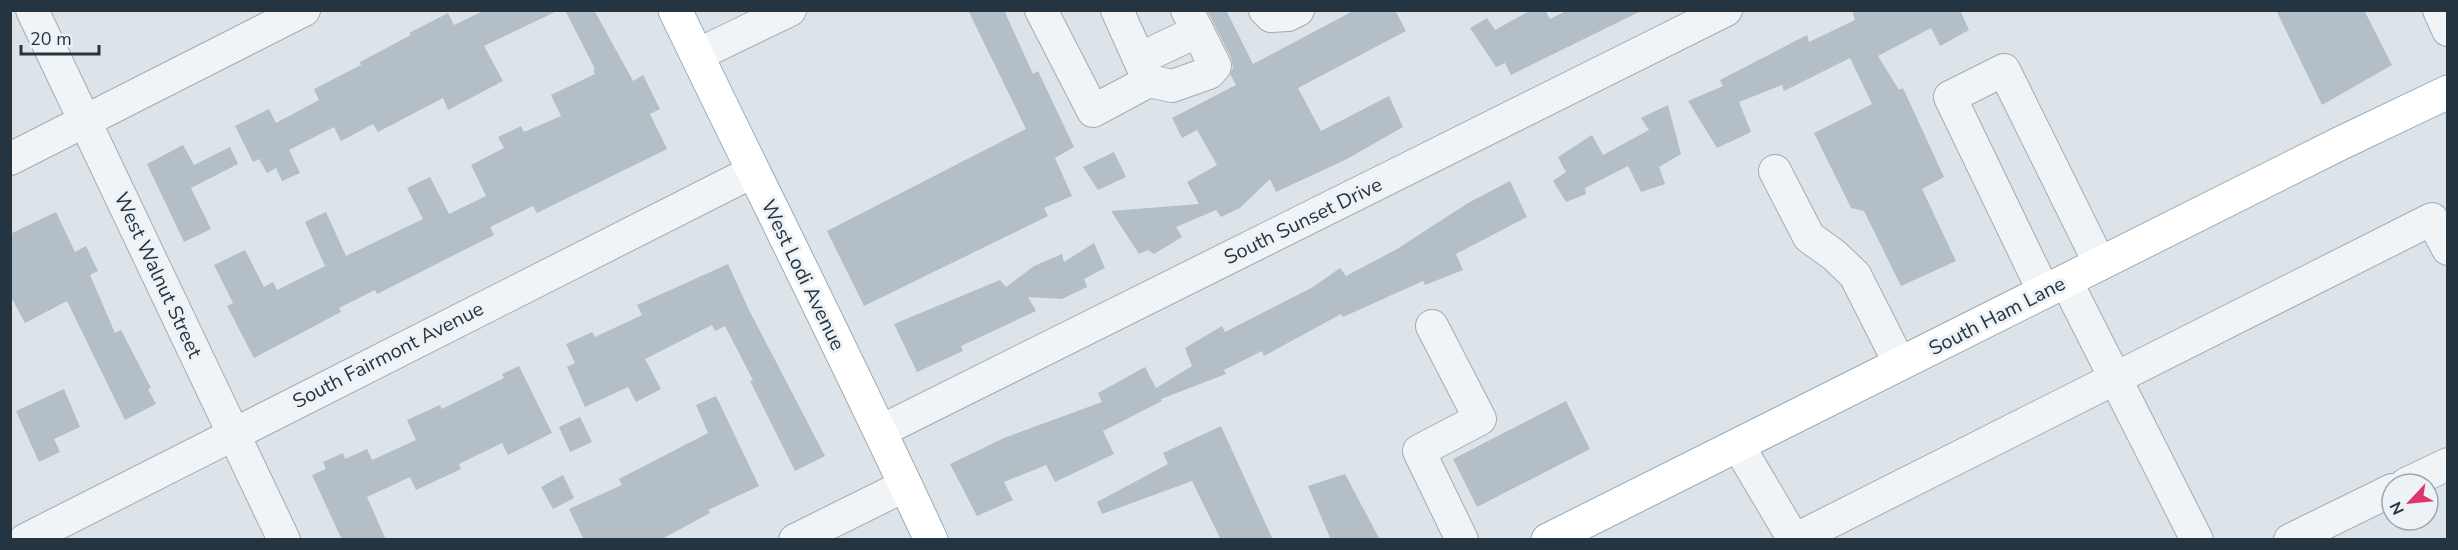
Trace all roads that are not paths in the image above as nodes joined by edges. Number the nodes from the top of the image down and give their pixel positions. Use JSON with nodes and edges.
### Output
{"nodes":[{"id":1,"x":32,"y":10,"type":"edge"},
{"id":2,"x":304,"y":10,"type":"edge"},
{"id":3,"x":675,"y":10,"type":"edge"},
{"id":4,"x":790,"y":10,"type":"edge"},
{"id":5,"x":1041,"y":10,"type":"edge"},
{"id":6,"x":1117,"y":10,"type":"edge"},
{"id":7,"x":1264,"y":10,"type":"edge"},
{"id":8,"x":1298,"y":10,"type":"edge"},
{"id":9,"x":1726,"y":10,"type":"edge"},
{"id":10,"x":2439,"y":10,"type":"edge"},
{"id":11,"x":1193,"y":21,"type":"edge"},
{"id":12,"x":2448,"y":30,"type":"edge"},
{"id":13,"x":697,"y":55,"type":"junction"},
{"id":14,"x":1144,"y":70,"type":"junction"},
{"id":15,"x":2448,"y":92,"type":"edge"},
{"id":16,"x":84,"y":122,"type":"junction"},
{"id":17,"x":10,"y":159,"type":"edge"},
{"id":18,"x":1775,"y":171,"type":"dead end"},
{"id":19,"x":752,"y":172,"type":"junction"},
{"id":20,"x":2448,"y":249,"type":"edge"},
{"id":21,"x":2100,"y":264,"type":"junction"},
{"id":22,"x":2055,"y":287,"type":"junction"},
{"id":23,"x":1432,"y":326,"type":"dead end"},
{"id":24,"x":1900,"y":364,"type":"junction"},
{"id":25,"x":2117,"y":379,"type":"junction"},
{"id":26,"x":881,"y":431,"type":"junction"},
{"id":27,"x":233,"y":434,"type":"junction"},
{"id":28,"x":1738,"y":445,"type":"junction"},
{"id":29,"x":2448,"y":464,"type":"edge"},
{"id":30,"x":2431,"y":472,"type":"edge"},
{"id":31,"x":906,"y":485,"type":"junction"},
{"id":32,"x":2380,"y":496,"type":"edge"},
{"id":33,"x":25,"y":540,"type":"edge"},
{"id":34,"x":284,"y":540,"type":"edge"},
{"id":35,"x":795,"y":540,"type":"edge"},
{"id":36,"x":931,"y":540,"type":"edge"},
{"id":37,"x":1462,"y":540,"type":"edge"},
{"id":38,"x":1548,"y":540,"type":"edge"},
{"id":39,"x":1794,"y":540,"type":"edge"},
{"id":40,"x":2197,"y":540,"type":"edge"},
{"id":41,"x":2290,"y":540,"type":"edge"}],
"edges":[{"from":1,"to":16,"type":"street","name":"West Walnut Street"},
{"from":2,"to":16,"type":"street"},
{"from":3,"to":13,"type":"main road","name":"West Lodi Avenue"},
{"from":4,"to":13,"type":"street"},
{"from":5,"to":14,"type":"street"},
{"from":6,"to":14,"type":"street"},
{"from":7,"to":8,"type":"street"},
{"from":9,"to":26,"type":"street","name":"South Sunset Drive"},
{"from":10,"to":12,"type":"street"},
{"from":11,"to":14,"type":"street"},
{"from":11,"to":14,"type":"street"},
{"from":13,"to":19,"type":"main road","name":"West Lodi Avenue"},
{"from":15,"to":21,"type":"main road","name":"South Ham Lane"},
{"from":16,"to":17,"type":"street"},
{"from":16,"to":27,"type":"street","name":"West Walnut Street"},
{"from":18,"to":24,"type":"street"},
{"from":19,"to":26,"type":"main road","name":"West Lodi Avenue"},
{"from":19,"to":27,"type":"street","name":"South Fairmont Avenue"},
{"from":20,"to":25,"type":"street"},
{"from":21,"to":22,"type":"main road","name":"South Ham Lane"},
{"from":21,"to":22,"type":"street"},
{"from":22,"to":24,"type":"main road","name":"South Ham Lane"},
{"from":22,"to":25,"type":"street"},
{"from":23,"to":37,"type":"street"},
{"from":24,"to":28,"type":"main road","name":"South Ham Lane"},
{"from":25,"to":39,"type":"street"},
{"from":25,"to":40,"type":"street"},
{"from":26,"to":31,"type":"main road","name":"West Lodi Avenue"},
{"from":27,"to":33,"type":"street","name":"South Fairmont Avenue"},
{"from":27,"to":34,"type":"street","name":"West Walnut Street"},
{"from":28,"to":38,"type":"main road","name":"South Ham Lane"},
{"from":28,"to":39,"type":"street"},
{"from":29,"to":30,"type":"street"},
{"from":31,"to":35,"type":"street"},
{"from":31,"to":36,"type":"main road","name":"West Lodi Avenue"},
{"from":32,"to":41,"type":"street"}]}
